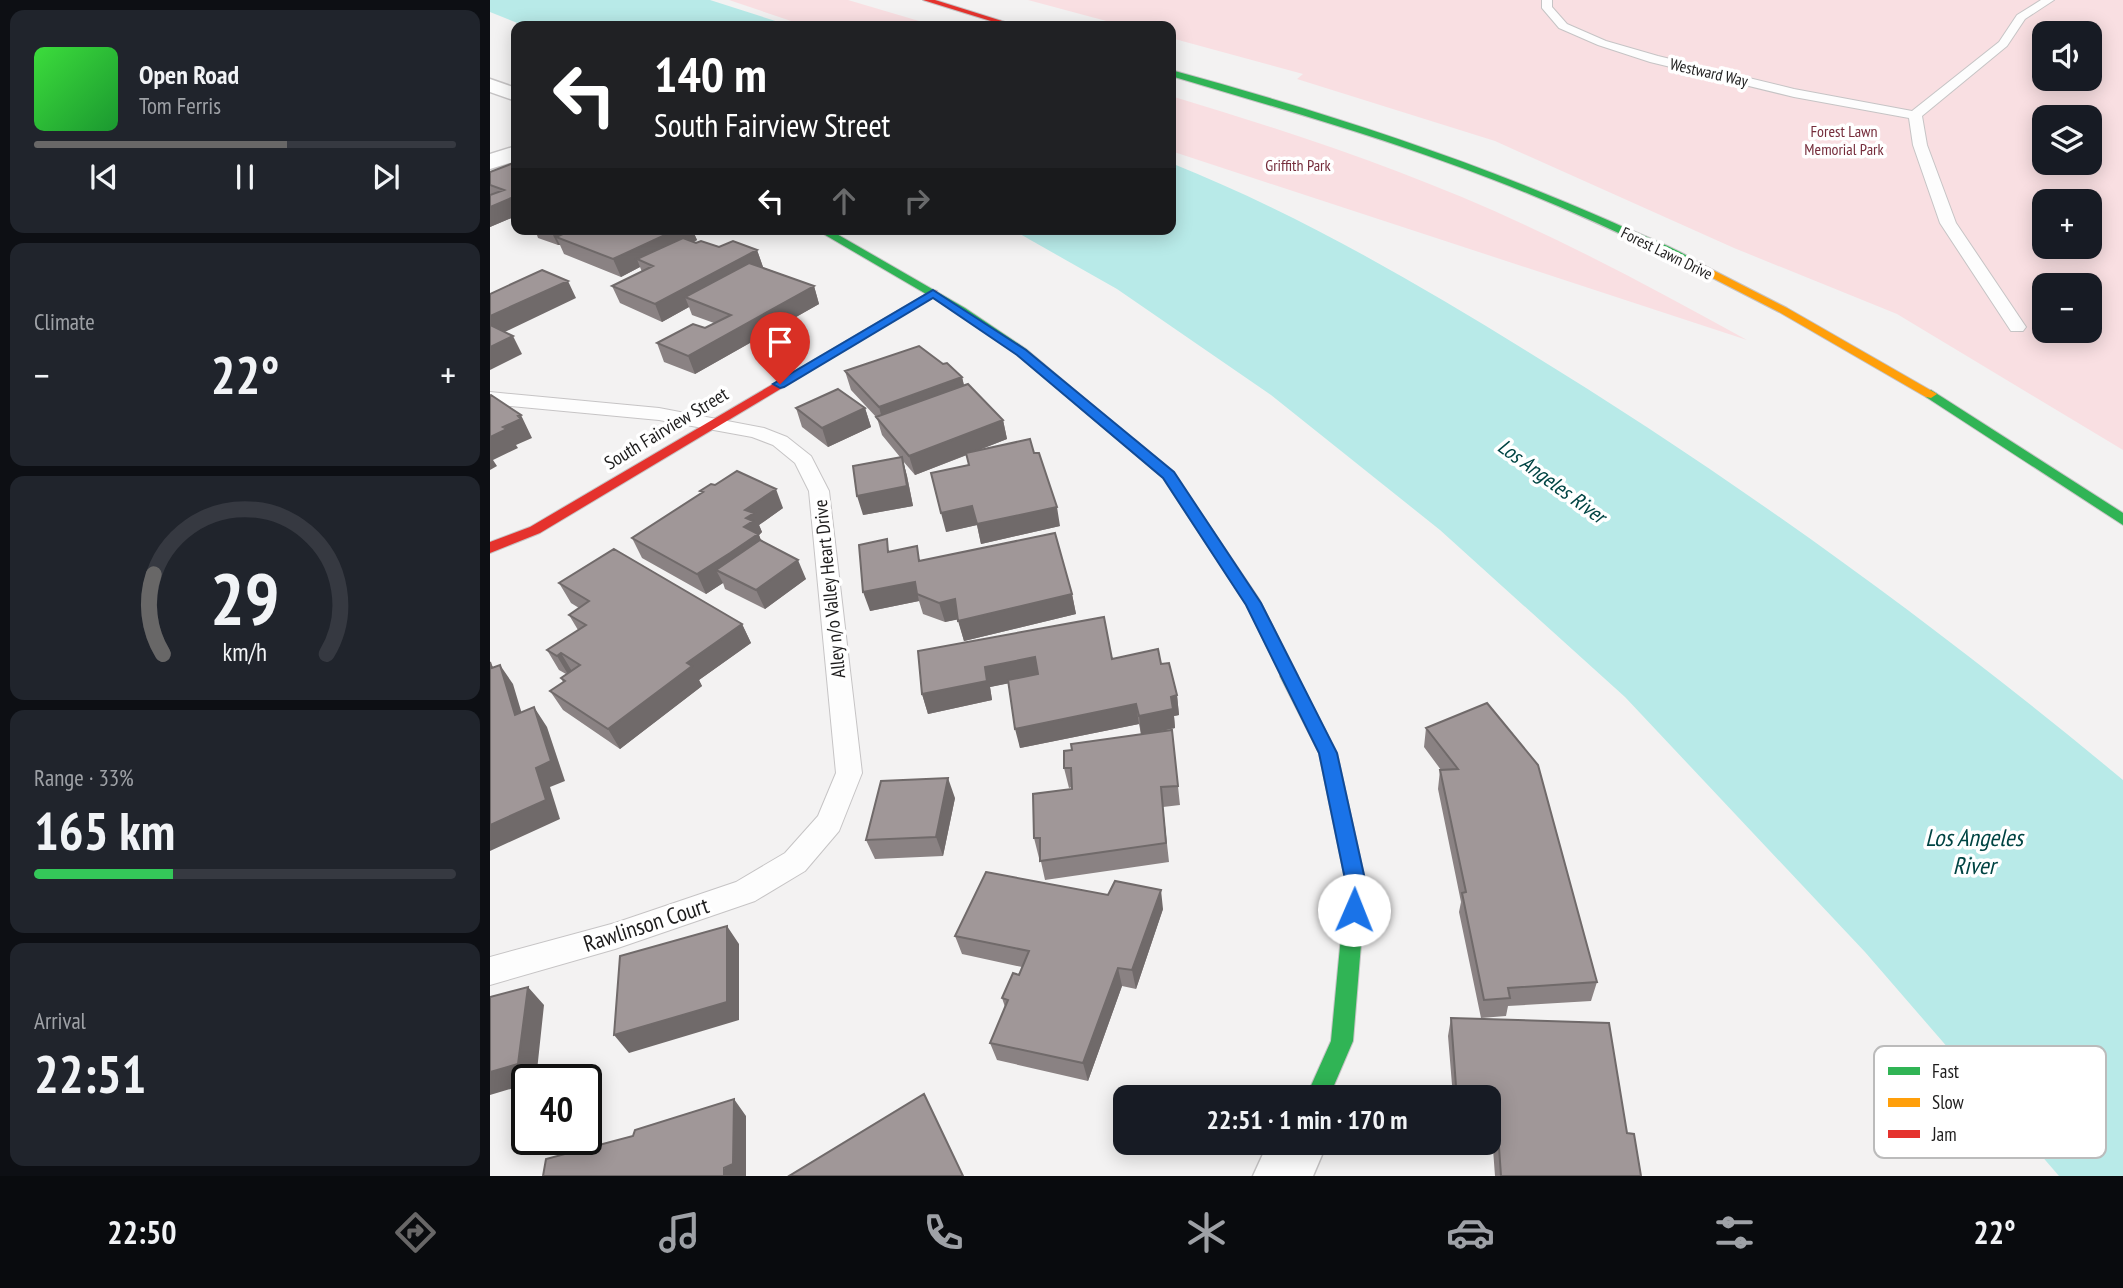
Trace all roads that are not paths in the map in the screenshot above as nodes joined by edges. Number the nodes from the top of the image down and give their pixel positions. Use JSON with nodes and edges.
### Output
{"nodes":[{"id":1,"x":927,"y":0,"type":"edge"},
{"id":2,"x":1547,"y":0,"type":"edge"},
{"id":3,"x":2049,"y":0,"type":"edge"},
{"id":4,"x":997,"y":21,"type":"edge"},
{"id":5,"x":1176,"y":75,"type":"edge"},
{"id":6,"x":490,"y":85,"type":"edge"},
{"id":7,"x":511,"y":92,"type":"edge"},
{"id":8,"x":1915,"y":116,"type":"junction"},
{"id":9,"x":511,"y":155,"type":"edge"},
{"id":10,"x":490,"y":162,"type":"edge"},
{"id":11,"x":831,"y":235,"type":"edge"},
{"id":12,"x":933,"y":293,"type":"junction"},
{"id":13,"x":2017,"y":327,"type":"dead end"},
{"id":14,"x":490,"y":398,"type":"edge"},
{"id":15,"x":717,"y":423,"type":"junction"},
{"id":16,"x":2123,"y":520,"type":"edge"},
{"id":17,"x":490,"y":548,"type":"edge"},
{"id":18,"x":795,"y":862,"type":"joint"},
{"id":19,"x":490,"y":971,"type":"edge"},
{"id":20,"x":1323,"y":1085,"type":"edge"},
{"id":21,"x":1293,"y":1155,"type":"edge"},
{"id":22,"x":1283,"y":1176,"type":"edge"}],
"edges":[{"from":1,"to":4,"type":"street"},
{"from":2,"to":8,"type":"lane","name":"Westward Way"},
{"from":3,"to":8,"type":"lane"},
{"from":5,"to":16,"type":"street","name":"Forest Lawn Drive"},
{"from":6,"to":7,"type":"street"},
{"from":8,"to":13,"type":"lane"},
{"from":9,"to":10,"type":"street"},
{"from":11,"to":12,"type":"street"},
{"from":12,"to":15,"type":"street","name":"South Fairview Street"},
{"from":12,"to":20,"type":"street"},
{"from":14,"to":15,"type":"lane","name":"Alley n/o Valley Heart Drive"},
{"from":15,"to":17,"type":"street","name":"South Fairview Street"},
{"from":15,"to":18,"type":"lane","name":"Alley n/o Valley Heart Drive"},
{"from":18,"to":19,"type":"lane","name":"Rawlinson Court"},
{"from":21,"to":22,"type":"street"}]}
